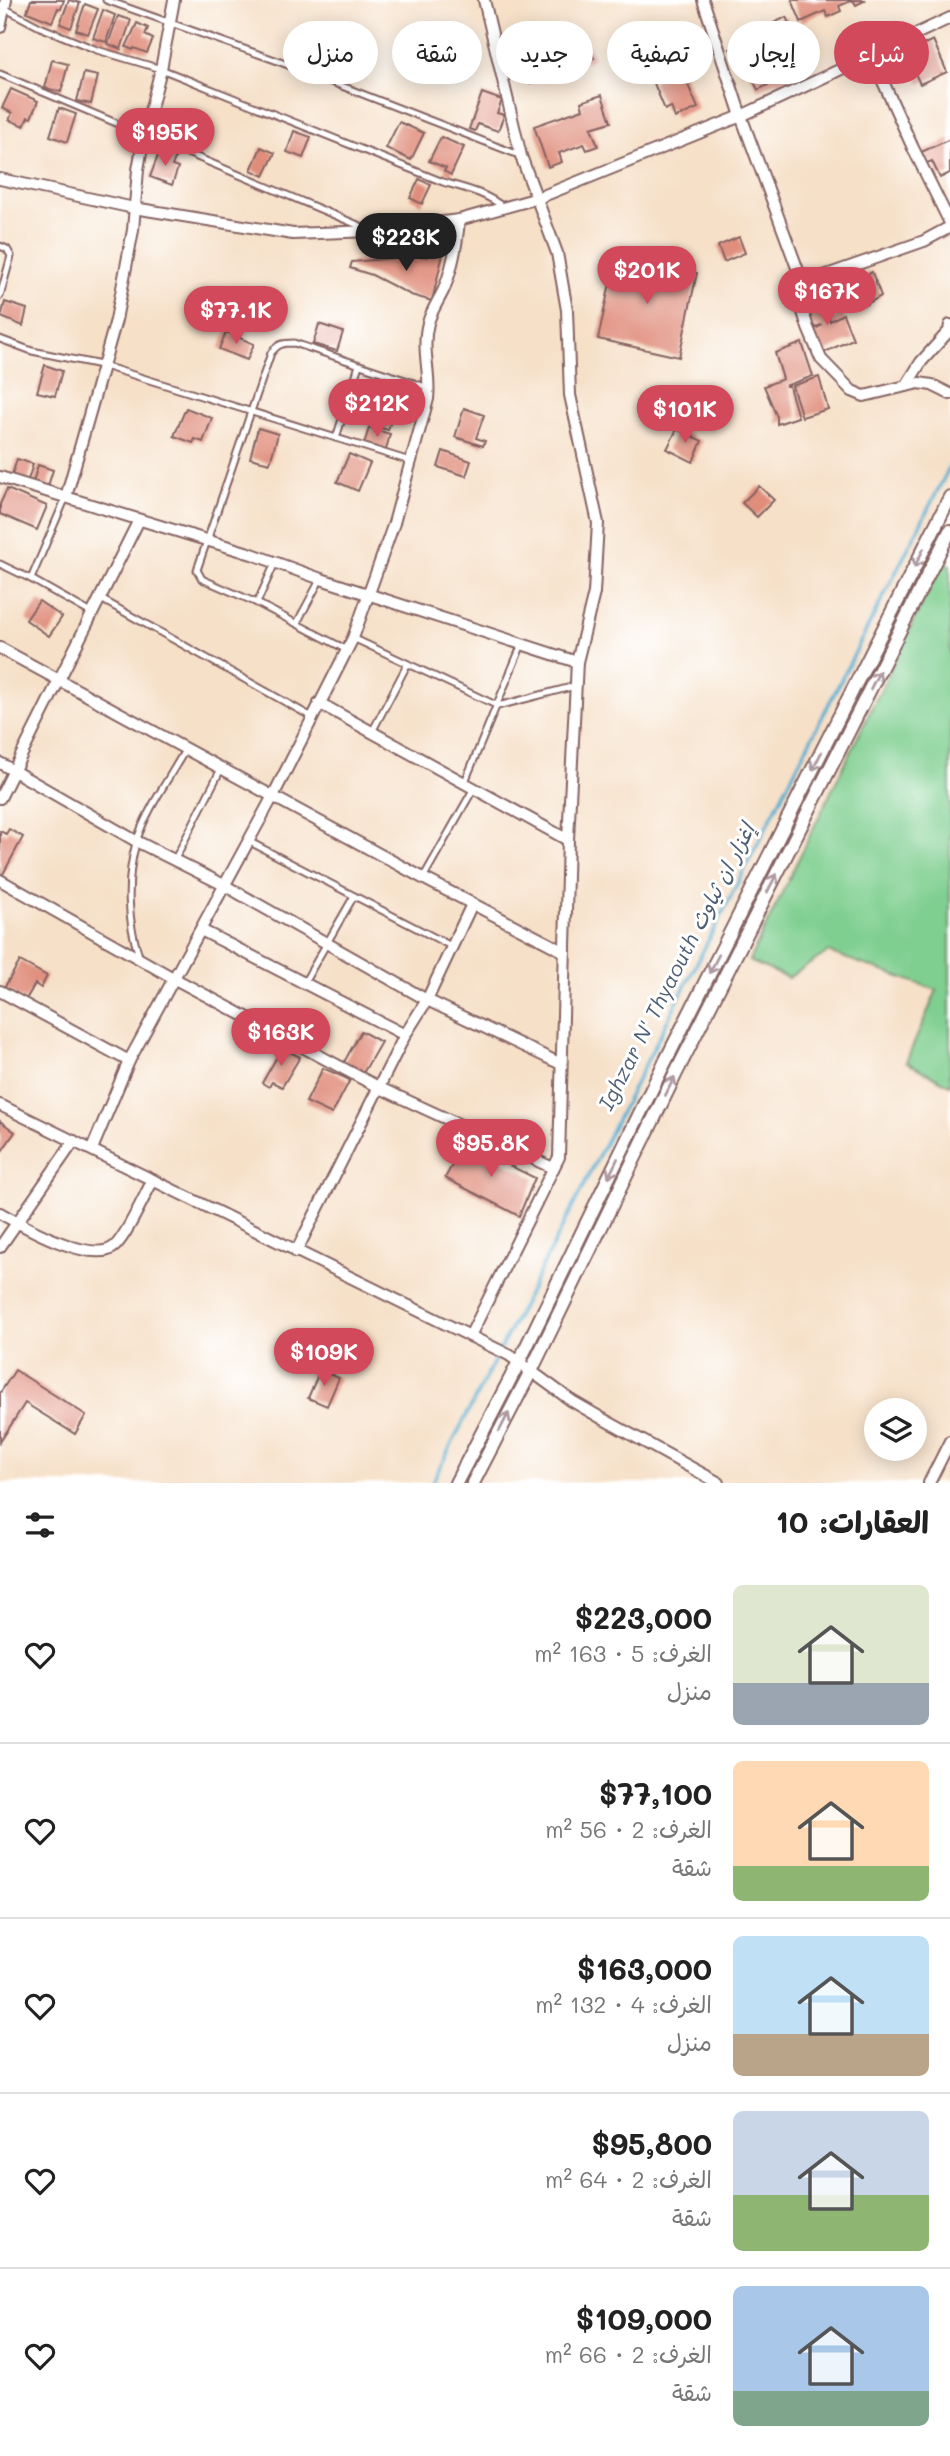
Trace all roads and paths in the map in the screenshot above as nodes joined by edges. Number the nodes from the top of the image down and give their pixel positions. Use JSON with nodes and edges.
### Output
{"nodes":[{"id":1,"x":106,"y":0,"type":"edge"},
{"id":2,"x":174,"y":0,"type":"edge"},
{"id":3,"x":484,"y":0,"type":"edge"},
{"id":4,"x":703,"y":0,"type":"edge"},
{"id":5,"x":5,"y":4,"type":"edge"},
{"id":6,"x":950,"y":18,"type":"edge"},
{"id":7,"x":169,"y":21,"type":"junction"},
{"id":8,"x":0,"y":27,"type":"edge"},
{"id":9,"x":929,"y":28,"type":"edge"},
{"id":10,"x":161,"y":69,"type":"junction"},
{"id":11,"x":834,"y":72,"type":"edge"},
{"id":12,"x":0,"y":74,"type":"edge"},
{"id":13,"x":884,"y":84,"type":"edge"},
{"id":14,"x":741,"y":116,"type":"junction"},
{"id":15,"x":144,"y":135,"type":"junction"},
{"id":16,"x":522,"y":156,"type":"junction"},
{"id":17,"x":0,"y":179,"type":"edge"},
{"id":18,"x":538,"y":198,"type":"junction"},
{"id":19,"x":134,"y":208,"type":"junction"},
{"id":20,"x":504,"y":208,"type":"junction"},
{"id":21,"x":459,"y":220,"type":"junction"},
{"id":22,"x":950,"y":225,"type":"edge"},
{"id":23,"x":371,"y":231,"type":"junction"},
{"id":24,"x":0,"y":246,"type":"edge"},
{"id":25,"x":795,"y":286,"type":"junction"},
{"id":26,"x":0,"y":296,"type":"edge"},
{"id":27,"x":950,"y":325,"type":"edge"},
{"id":28,"x":0,"y":339,"type":"edge"},
{"id":29,"x":101,"y":365,"type":"junction"},
{"id":30,"x":359,"y":365,"type":"junction"},
{"id":31,"x":906,"y":386,"type":"junction"},
{"id":32,"x":429,"y":388,"type":"junction"},
{"id":33,"x":950,"y":394,"type":"edge"},
{"id":34,"x":252,"y":412,"type":"junction"},
{"id":35,"x":335,"y":438,"type":"junction"},
{"id":36,"x":410,"y":461,"type":"junction"},
{"id":37,"x":0,"y":477,"type":"edge"},
{"id":38,"x":950,"y":497,"type":"edge"},
{"id":39,"x":66,"y":498,"type":"junction"},
{"id":40,"x":139,"y":520,"type":"junction"},
{"id":41,"x":950,"y":531,"type":"edge"},
{"id":42,"x":207,"y":540,"type":"junction"},
{"id":43,"x":275,"y":563,"type":"junction"},
{"id":44,"x":0,"y":564,"type":"edge"},
{"id":45,"x":31,"y":579,"type":"junction"},
{"id":46,"x":321,"y":579,"type":"junction"},
{"id":47,"x":370,"y":594,"type":"junction"},
{"id":48,"x":101,"y":599,"type":"junction"},
{"id":49,"x":257,"y":603,"type":"junction"},
{"id":50,"x":93,"y":614,"type":"junction"},
{"id":51,"x":297,"y":623,"type":"junction"},
{"id":52,"x":353,"y":638,"type":"junction"},
{"id":53,"x":522,"y":643,"type":"junction"},
{"id":54,"x":0,"y":648,"type":"edge"},
{"id":55,"x":347,"y":650,"type":"junction"},
{"id":56,"x":577,"y":662,"type":"junction"},
{"id":57,"x":407,"y":665,"type":"junction"},
{"id":58,"x":60,"y":681,"type":"junction"},
{"id":59,"x":575,"y":685,"type":"junction"},
{"id":60,"x":319,"y":703,"type":"junction"},
{"id":61,"x":498,"y":706,"type":"junction"},
{"id":62,"x":312,"y":717,"type":"junction"},
{"id":63,"x":372,"y":732,"type":"junction"},
{"id":64,"x":185,"y":750,"type":"junction"},
{"id":65,"x":0,"y":764,"type":"edge"},
{"id":66,"x":221,"y":769,"type":"junction"},
{"id":67,"x":14,"y":771,"type":"junction"},
{"id":68,"x":469,"y":786,"type":"junction"},
{"id":69,"x":273,"y":796,"type":"junction"},
{"id":70,"x":0,"y":798,"type":"edge"},
{"id":71,"x":568,"y":840,"type":"junction"},
{"id":72,"x":136,"y":841,"type":"junction"},
{"id":73,"x":247,"y":841,"type":"junction"},
{"id":74,"x":174,"y":861,"type":"junction"},
{"id":75,"x":423,"y":878,"type":"junction"},
{"id":76,"x":0,"y":880,"type":"edge"},
{"id":77,"x":224,"y":885,"type":"junction"},
{"id":78,"x":355,"y":896,"type":"junction"},
{"id":79,"x":472,"y":904,"type":"junction"},
{"id":80,"x":201,"y":930,"type":"junction"},
{"id":81,"x":326,"y":943,"type":"junction"},
{"id":82,"x":451,"y":946,"type":"junction"},
{"id":83,"x":565,"y":952,"type":"junction"},
{"id":84,"x":140,"y":959,"type":"junction"},
{"id":85,"x":175,"y":979,"type":"junction"},
{"id":86,"x":303,"y":983,"type":"junction"},
{"id":87,"x":0,"y":991,"type":"edge"},
{"id":88,"x":427,"y":1000,"type":"junction"},
{"id":89,"x":405,"y":1035,"type":"junction"},
{"id":90,"x":129,"y":1060,"type":"junction"},
{"id":91,"x":561,"y":1064,"type":"junction"},
{"id":92,"x":380,"y":1088,"type":"junction"},
{"id":93,"x":0,"y":1105,"type":"edge"},
{"id":94,"x":74,"y":1141,"type":"junction"},
{"id":95,"x":92,"y":1149,"type":"junction"},
{"id":96,"x":553,"y":1168,"type":"junction"},
{"id":97,"x":153,"y":1180,"type":"junction"},
{"id":98,"x":0,"y":1213,"type":"edge"},
{"id":99,"x":17,"y":1222,"type":"junction"},
{"id":100,"x":0,"y":1247,"type":"edge"},
{"id":101,"x":296,"y":1252,"type":"junction"},
{"id":102,"x":470,"y":1336,"type":"junction"},
{"id":103,"x":514,"y":1359,"type":"junction"},
{"id":104,"x":531,"y":1371,"type":"junction"},
{"id":105,"x":950,"y":1441,"type":"edge"},
{"id":106,"x":456,"y":1483,"type":"edge"},
{"id":107,"x":473,"y":1483,"type":"edge"},
{"id":108,"x":719,"y":1483,"type":"edge"},
{"id":109,"x":929,"y":1483,"type":"edge"}],
"edges":[{"from":1,"to":7,"type":"lane"},
{"from":2,"to":7,"type":"street"},
{"from":3,"to":16,"type":"street"},
{"from":4,"to":14,"type":"street"},
{"from":5,"to":8,"type":"street"},
{"from":5,"to":10,"type":"lane"},
{"from":6,"to":9,"type":"street"},
{"from":7,"to":10,"type":"street"},
{"from":7,"to":16,"type":"lane"},
{"from":10,"to":15,"type":"street"},
{"from":10,"to":20,"type":"lane"},
{"from":11,"to":14,"type":"street"},
{"from":12,"to":15,"type":"lane"},
{"from":13,"to":22,"type":"street"},
{"from":14,"to":18,"type":"street"},
{"from":14,"to":25,"type":"street"},
{"from":15,"to":19,"type":"street"},
{"from":15,"to":23,"type":"lane"},
{"from":16,"to":18,"type":"street"},
{"from":17,"to":19,"type":"street"},
{"from":18,"to":20,"type":"street"},
{"from":18,"to":56,"type":"street"},
{"from":19,"to":23,"type":"street"},
{"from":19,"to":29,"type":"street"},
{"from":20,"to":21,"type":"street"},
{"from":21,"to":23,"type":"street"},
{"from":21,"to":32,"type":"street"},
{"from":22,"to":25,"type":"street"},
{"from":24,"to":26,"type":"lane"},
{"from":25,"to":31,"type":"street"},
{"from":27,"to":31,"type":"street"},
{"from":28,"to":29,"type":"lane"},
{"from":29,"to":34,"type":"lane"},
{"from":29,"to":39,"type":"street"},
{"from":30,"to":32,"type":"lane"},
{"from":30,"to":34,"type":"lane"},
{"from":30,"to":35,"type":"lane"},
{"from":31,"to":33,"type":"street"},
{"from":32,"to":36,"type":"street"},
{"from":34,"to":35,"type":"lane"},
{"from":34,"to":42,"type":"lane"},
{"from":35,"to":36,"type":"lane"},
{"from":36,"to":47,"type":"street"},
{"from":37,"to":39,"type":"street"},
{"from":38,"to":103,"type":"street","one_way":true},
{"from":39,"to":40,"type":"street"},
{"from":39,"to":45,"type":"lane"},
{"from":40,"to":42,"type":"street"},
{"from":40,"to":48,"type":"street"},
{"from":104,"to":41,"type":"street","one_way":true},
{"from":42,"to":43,"type":"street"},
{"from":42,"to":49,"type":"lane"},
{"from":43,"to":46,"type":"street"},
{"from":43,"to":49,"type":"lane"},
{"from":44,"to":45,"type":"lane"},
{"from":45,"to":50,"type":"lane"},
{"from":46,"to":47,"type":"street"},
{"from":46,"to":51,"type":"lane"},
{"from":47,"to":52,"type":"street"},
{"from":47,"to":53,"type":"street"},
{"from":48,"to":50,"type":"street"},
{"from":48,"to":62,"type":"lane"},
{"from":49,"to":51,"type":"lane"},
{"from":50,"to":58,"type":"street"},
{"from":51,"to":55,"type":"lane"},
{"from":52,"to":55,"type":"street"},
{"from":52,"to":57,"type":"lane"},
{"from":53,"to":56,"type":"street"},
{"from":53,"to":61,"type":"lane"},
{"from":54,"to":58,"type":"street"},
{"from":55,"to":60,"type":"street"},
{"from":56,"to":59,"type":"street"},
{"from":57,"to":61,"type":"lane"},
{"from":57,"to":63,"type":"lane"},
{"from":58,"to":64,"type":"street"},
{"from":58,"to":67,"type":"street"},
{"from":59,"to":61,"type":"lane"},
{"from":59,"to":71,"type":"street"},
{"from":60,"to":62,"type":"street"},
{"from":60,"to":63,"type":"street"},
{"from":61,"to":68,"type":"lane"},
{"from":62,"to":69,"type":"street"},
{"from":63,"to":68,"type":"street"},
{"from":64,"to":66,"type":"street"},
{"from":64,"to":72,"type":"lane"},
{"from":65,"to":67,"type":"street"},
{"from":66,"to":69,"type":"street"},
{"from":66,"to":74,"type":"lane"},
{"from":67,"to":70,"type":"street"},
{"from":67,"to":72,"type":"street"},
{"from":68,"to":71,"type":"street"},
{"from":68,"to":75,"type":"lane"},
{"from":69,"to":73,"type":"street"},
{"from":69,"to":75,"type":"street"},
{"from":71,"to":83,"type":"street"},
{"from":72,"to":74,"type":"street"},
{"from":72,"to":84,"type":"lane"},
{"from":73,"to":77,"type":"street"},
{"from":73,"to":78,"type":"lane"},
{"from":74,"to":77,"type":"street"},
{"from":75,"to":79,"type":"street"},
{"from":76,"to":84,"type":"street"},
{"from":77,"to":80,"type":"street"},
{"from":77,"to":81,"type":"street"},
{"from":78,"to":81,"type":"lane"},
{"from":78,"to":82,"type":"lane"},
{"from":79,"to":82,"type":"street"},
{"from":79,"to":83,"type":"street"},
{"from":80,"to":85,"type":"street"},
{"from":80,"to":86,"type":"street"},
{"from":81,"to":86,"type":"lane"},
{"from":81,"to":88,"type":"street"},
{"from":82,"to":88,"type":"street"},
{"from":83,"to":91,"type":"street"},
{"from":84,"to":85,"type":"street"},
{"from":85,"to":90,"type":"street"},
{"from":85,"to":92,"type":"street"},
{"from":86,"to":89,"type":"street"},
{"from":87,"to":90,"type":"street"},
{"from":88,"to":89,"type":"street"},
{"from":88,"to":91,"type":"street"},
{"from":89,"to":92,"type":"street"},
{"from":90,"to":95,"type":"street"},
{"from":91,"to":96,"type":"street"},
{"from":92,"to":96,"type":"street"},
{"from":92,"to":101,"type":"street"},
{"from":93,"to":94,"type":"street"},
{"from":94,"to":95,"type":"street"},
{"from":94,"to":99,"type":"street"},
{"from":95,"to":97,"type":"street"},
{"from":96,"to":102,"type":"street"},
{"from":97,"to":99,"type":"street"},
{"from":97,"to":101,"type":"street"},
{"from":98,"to":99,"type":"street"},
{"from":99,"to":100,"type":"street"},
{"from":101,"to":102,"type":"street"},
{"from":102,"to":103,"type":"street"},
{"from":103,"to":104,"type":"street"},
{"from":103,"to":106,"type":"street"},
{"from":107,"to":104,"type":"street","one_way":true},
{"from":104,"to":108,"type":"street"},
{"from":105,"to":109,"type":"street"}]}
